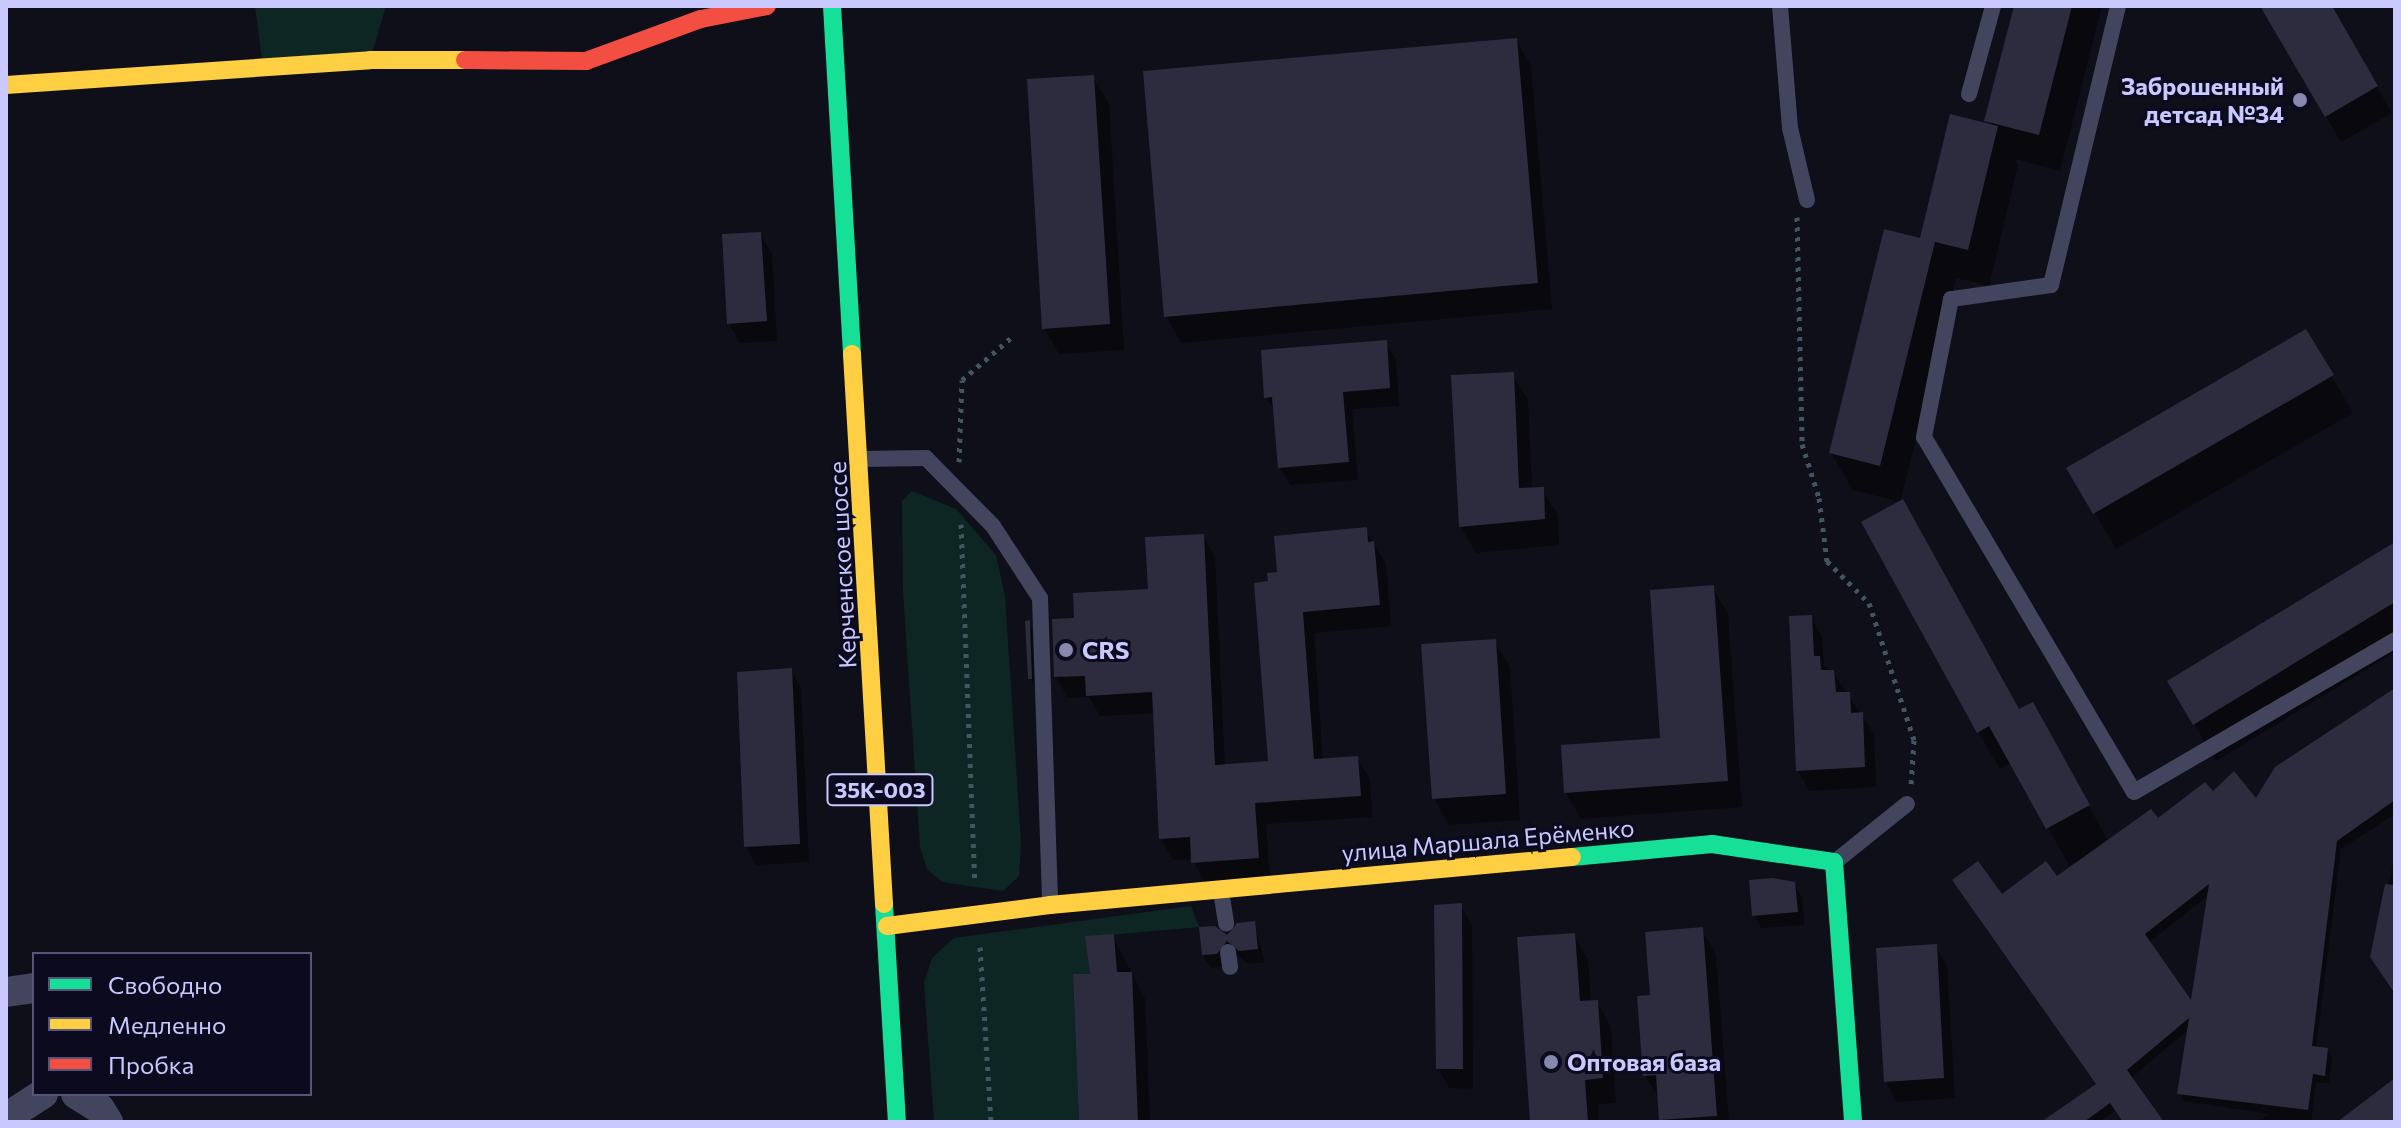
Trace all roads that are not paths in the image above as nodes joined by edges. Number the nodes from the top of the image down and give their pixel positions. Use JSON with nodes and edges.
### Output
{"nodes":[{"id":1,"x":767,"y":6,"type":"edge"},
{"id":2,"x":832,"y":6,"type":"edge"},
{"id":3,"x":1780,"y":6,"type":"edge"},
{"id":4,"x":1993,"y":6,"type":"edge"},
{"id":5,"x":2118,"y":6,"type":"edge"},
{"id":6,"x":6,"y":85,"type":"edge"},
{"id":7,"x":1969,"y":94,"type":"dead end"},
{"id":8,"x":1807,"y":200,"type":"dead end"},
{"id":9,"x":860,"y":459,"type":"junction"},
{"id":10,"x":2395,"y":640,"type":"edge"},
{"id":11,"x":1907,"y":804,"type":"road end"},
{"id":12,"x":1834,"y":862,"type":"junction"},
{"id":13,"x":1221,"y":889,"type":"junction"},
{"id":14,"x":1050,"y":905,"type":"junction"},
{"id":15,"x":1226,"y":924,"type":"dead end"},
{"id":16,"x":887,"y":926,"type":"junction"},
{"id":17,"x":32,"y":988,"type":"edge"},
{"id":18,"x":6,"y":992,"type":"edge"},
{"id":19,"x":27,"y":1093,"type":"edge"},
{"id":20,"x":79,"y":1096,"type":"edge"},
{"id":21,"x":10,"y":1122,"type":"edge"},
{"id":22,"x":108,"y":1122,"type":"edge"},
{"id":23,"x":897,"y":1122,"type":"edge"},
{"id":24,"x":1853,"y":1122,"type":"edge"}],
"edges":[{"from":1,"to":6,"type":"street"},
{"from":2,"to":9,"type":"street","name":"Керченское шоссе","number":"35К-003"},
{"from":3,"to":8,"type":"lane"},
{"from":4,"to":7,"type":"lane"},
{"from":5,"to":10,"type":"lane"},
{"from":9,"to":14,"type":"lane"},
{"from":9,"to":16,"type":"street","name":"Керченское шоссе","number":"35К-003"},
{"from":11,"to":12,"type":"lane"},
{"from":12,"to":13,"type":"street","name":"улица Маршала Ерёменко"},
{"from":12,"to":24,"type":"street"},
{"from":13,"to":14,"type":"street","name":"улица Маршала Ерёменко"},
{"from":13,"to":15,"type":"lane"},
{"from":14,"to":16,"type":"street","name":"улица Маршала Ерёменко"},
{"from":16,"to":23,"type":"street","name":"Керченское шоссе","number":"35К-003"},
{"from":17,"to":18,"type":"street"},
{"from":19,"to":21,"type":"street"},
{"from":20,"to":22,"type":"street"}]}
